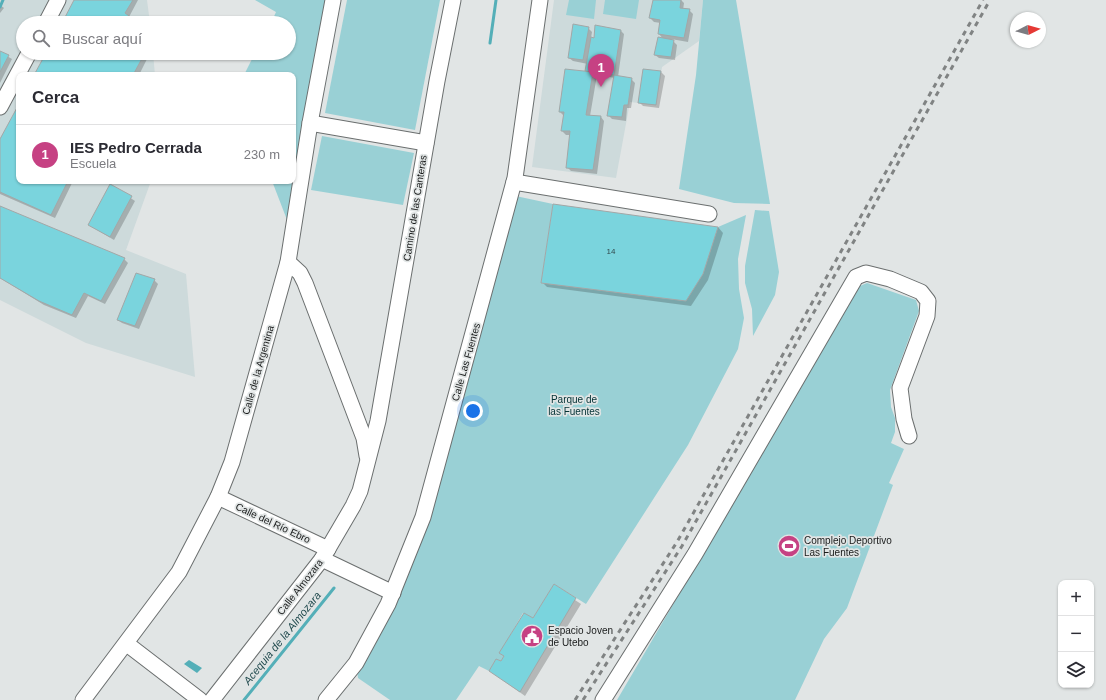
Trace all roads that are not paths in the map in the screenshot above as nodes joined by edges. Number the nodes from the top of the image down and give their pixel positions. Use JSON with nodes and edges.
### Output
{"nodes":[{"id":1,"x":58,"y":0,"type":"edge"},
{"id":2,"x":333,"y":0,"type":"edge"},
{"id":3,"x":453,"y":0,"type":"edge"},
{"id":4,"x":540,"y":0,"type":"edge"},
{"id":5,"x":50,"y":16,"type":"edge"},
{"id":6,"x":25,"y":60,"type":"edge"},
{"id":7,"x":19,"y":72,"type":"edge"},
{"id":8,"x":16,"y":77,"type":"edge"},
{"id":9,"x":0,"y":107,"type":"edge"},
{"id":10,"x":310,"y":123,"type":"junction"},
{"id":11,"x":426,"y":143,"type":"junction"},
{"id":12,"x":514,"y":182,"type":"junction"},
{"id":13,"x":709,"y":214,"type":"dead end"},
{"id":14,"x":288,"y":262,"type":"junction"},
{"id":15,"x":377,"y":422,"type":"junction"},
{"id":16,"x":358,"y":423,"type":"junction"},
{"id":17,"x":909,"y":436,"type":"dead end"},
{"id":18,"x":367,"y":462,"type":"junction"},
{"id":19,"x":218,"y":497,"type":"junction"},
{"id":20,"x":325,"y":554,"type":"junction"},
{"id":21,"x":393,"y":594,"type":"junction"},
{"id":22,"x":127,"y":644,"type":"junction"},
{"id":23,"x":83,"y":700,"type":"edge"},
{"id":24,"x":200,"y":700,"type":"edge"},
{"id":25,"x":212,"y":700,"type":"edge"},
{"id":26,"x":326,"y":700,"type":"edge"},
{"id":27,"x":604,"y":700,"type":"edge"}],
"edges":[{"from":1,"to":5,"type":"street"},
{"from":2,"to":10,"type":"street","name":"Calle de la Argentina"},
{"from":3,"to":11,"type":"street","name":"Camino de las Canteras"},
{"from":4,"to":12,"type":"street","name":"Calle Las Fuentes"},
{"from":6,"to":7,"type":"street"},
{"from":8,"to":9,"type":"street"},
{"from":10,"to":11,"type":"street"},
{"from":10,"to":14,"type":"street","name":"Calle de la Argentina"},
{"from":11,"to":15,"type":"street","name":"Camino de las Canteras"},
{"from":12,"to":13,"type":"street"},
{"from":12,"to":21,"type":"street","name":"Calle Las Fuentes"},
{"from":14,"to":16,"type":"street"},
{"from":14,"to":19,"type":"street","name":"Calle de la Argentina"},
{"from":15,"to":16,"type":"street"},
{"from":15,"to":18,"type":"street","name":"Camino de las Canteras"},
{"from":16,"to":18,"type":"street"},
{"from":17,"to":27,"type":"street"},
{"from":18,"to":20,"type":"street","name":"Calle Almozara"},
{"from":19,"to":20,"type":"street","name":"Calle del Río Ebro"},
{"from":19,"to":22,"type":"street","name":"Calle de la Argentina"},
{"from":20,"to":21,"type":"street","name":"Calle del Río Ebro"},
{"from":20,"to":25,"type":"street","name":"Calle Almozara"},
{"from":21,"to":26,"type":"street","name":"Calle Las Fuentes"},
{"from":22,"to":23,"type":"street","name":"Calle de la Argentina"},
{"from":22,"to":24,"type":"street"}]}
